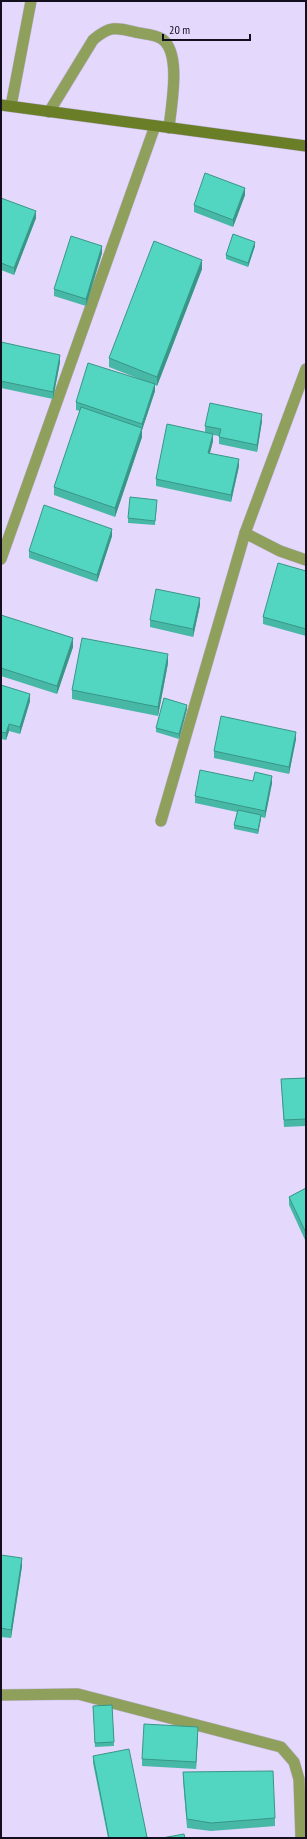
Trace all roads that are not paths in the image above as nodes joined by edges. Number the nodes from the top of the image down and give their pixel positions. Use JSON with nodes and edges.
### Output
{"nodes":[{"id":1,"x":31,"y":1,"type":"edge"},
{"id":2,"x":6,"y":106,"type":"edge"},
{"id":3,"x":49,"y":112,"type":"junction"},
{"id":4,"x":155,"y":126,"type":"junction"},
{"id":5,"x":169,"y":128,"type":"junction"},
{"id":6,"x":306,"y":146,"type":"edge"},
{"id":7,"x":306,"y":368,"type":"edge"},
{"id":8,"x":245,"y":533,"type":"junction"},
{"id":9,"x":1,"y":559,"type":"edge"},
{"id":10,"x":306,"y":560,"type":"edge"},
{"id":11,"x":161,"y":821,"type":"dead end"},
{"id":12,"x":1,"y":1694,"type":"edge"},
{"id":13,"x":301,"y":1838,"type":"edge"}],
"edges":[{"from":1,"to":2,"type":"street"},
{"from":2,"to":3,"type":"main road"},
{"from":3,"to":4,"type":"main road"},
{"from":3,"to":5,"type":"street"},
{"from":4,"to":5,"type":"main road"},
{"from":4,"to":9,"type":"street"},
{"from":5,"to":6,"type":"main road"},
{"from":7,"to":8,"type":"street"},
{"from":8,"to":10,"type":"street"},
{"from":8,"to":11,"type":"street"},
{"from":12,"to":13,"type":"street"}]}
